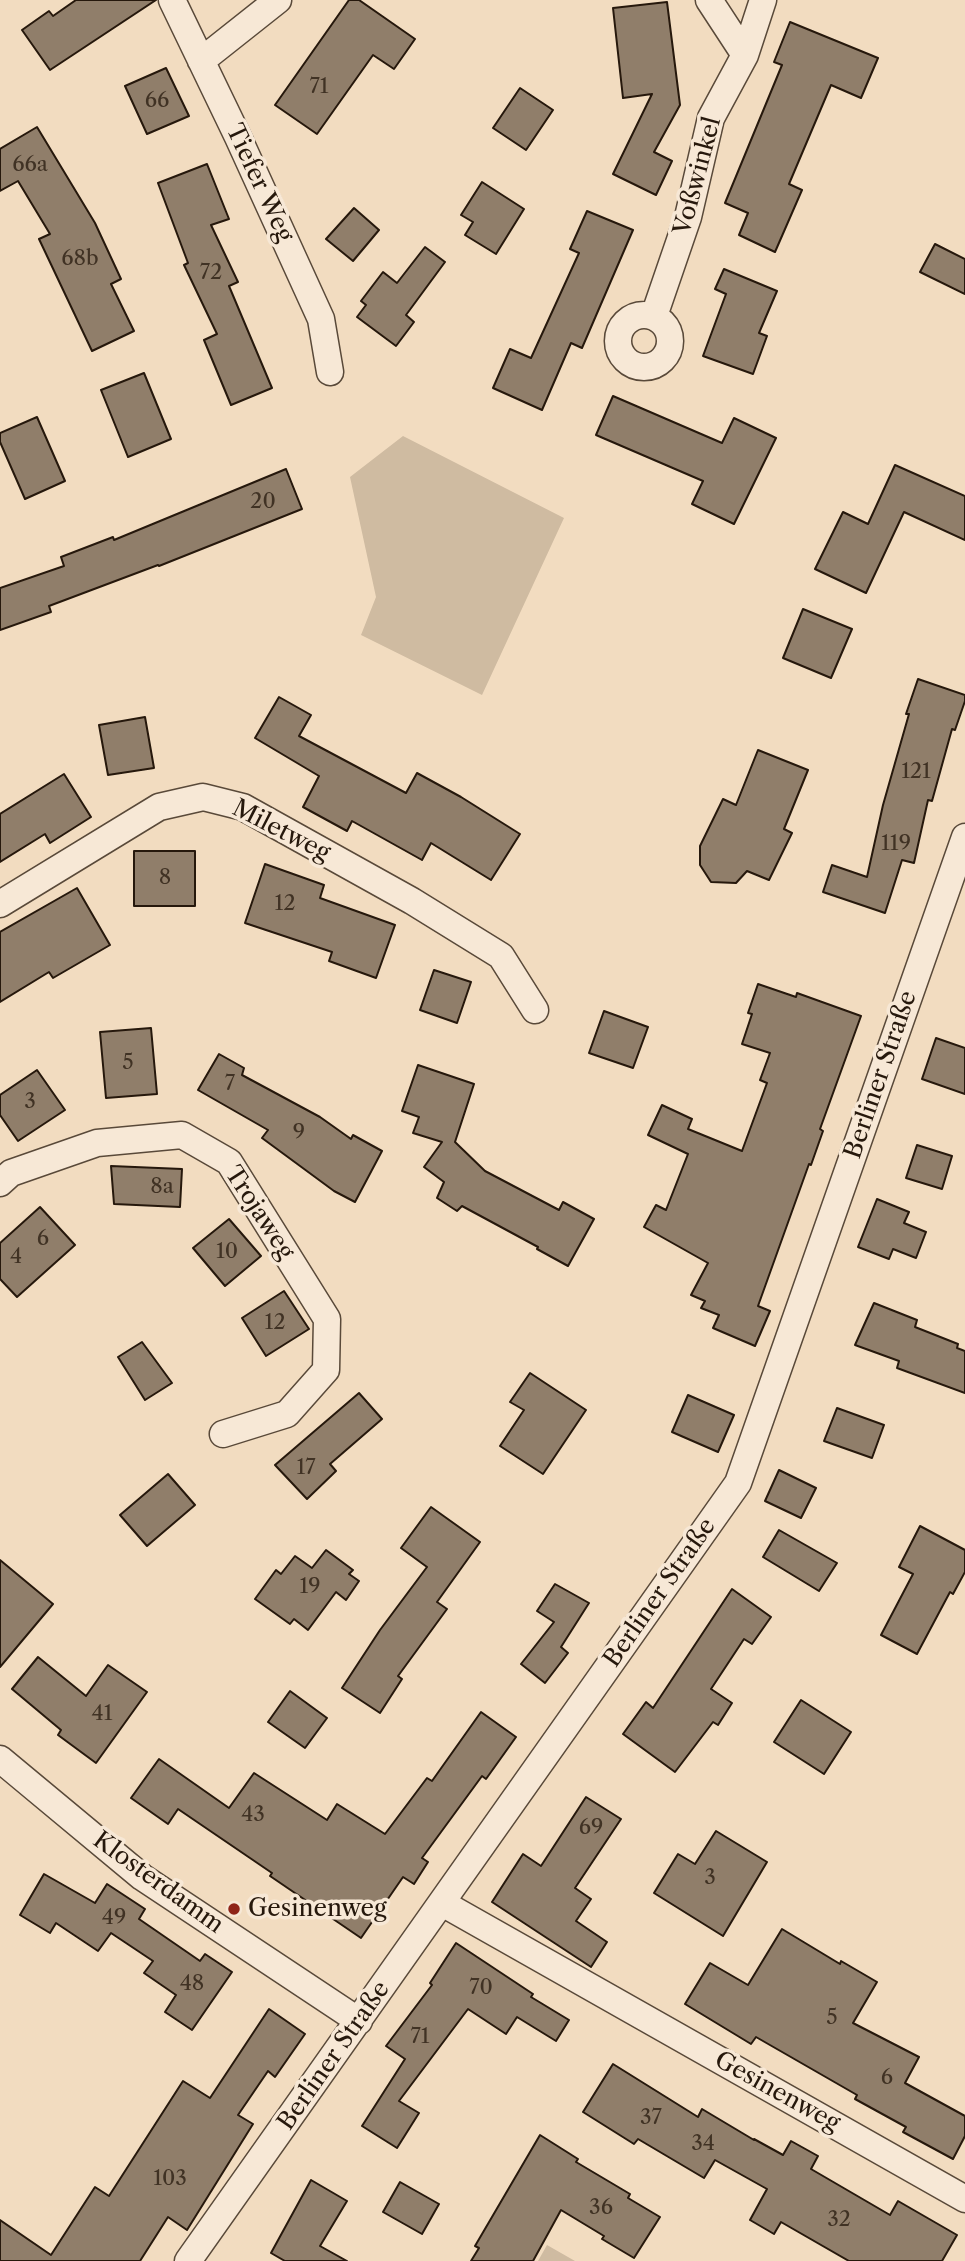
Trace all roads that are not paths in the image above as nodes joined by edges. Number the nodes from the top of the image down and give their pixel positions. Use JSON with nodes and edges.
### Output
{"nodes":[{"id":1,"x":172,"y":0,"type":"edge"},
{"id":2,"x":278,"y":0,"type":"edge"},
{"id":3,"x":709,"y":0,"type":"edge"},
{"id":4,"x":763,"y":0,"type":"edge"},
{"id":5,"x":745,"y":55,"type":"junction"},
{"id":6,"x":201,"y":61,"type":"junction"},
{"id":7,"x":654,"y":316,"type":"dead end"},
{"id":8,"x":330,"y":372,"type":"dead end"},
{"id":9,"x":965,"y":837,"type":"edge"},
{"id":10,"x":0,"y":904,"type":"edge"},
{"id":11,"x":535,"y":1010,"type":"dead end"},
{"id":12,"x":4,"y":1171,"type":"edge"},
{"id":13,"x":223,"y":1434,"type":"dead end"},
{"id":14,"x":0,"y":1759,"type":"edge"},
{"id":15,"x":442,"y":1903,"type":"junction"},
{"id":16,"x":359,"y":2021,"type":"junction"},
{"id":17,"x":965,"y":2199,"type":"edge"},
{"id":18,"x":188,"y":2261,"type":"edge"}],
"edges":[{"from":1,"to":6,"type":"street","name":"Tiefer Weg"},
{"from":2,"to":6,"type":"street"},
{"from":3,"to":5,"type":"street"},
{"from":4,"to":5,"type":"street","name":"Voßwinkel"},
{"from":5,"to":7,"type":"street","name":"Voßwinkel"},
{"from":6,"to":8,"type":"street","name":"Tiefer Weg"},
{"from":9,"to":15,"type":"street","name":"Berliner Straße"},
{"from":10,"to":11,"type":"street","name":"Miletweg"},
{"from":12,"to":13,"type":"street","name":"Trojaweg"},
{"from":14,"to":16,"type":"street","name":"Klosterdamm"},
{"from":15,"to":16,"type":"street","name":"Berliner Straße"},
{"from":15,"to":17,"type":"street","name":"Gesinenweg"},
{"from":16,"to":18,"type":"street","name":"Berliner Straße"}]}
